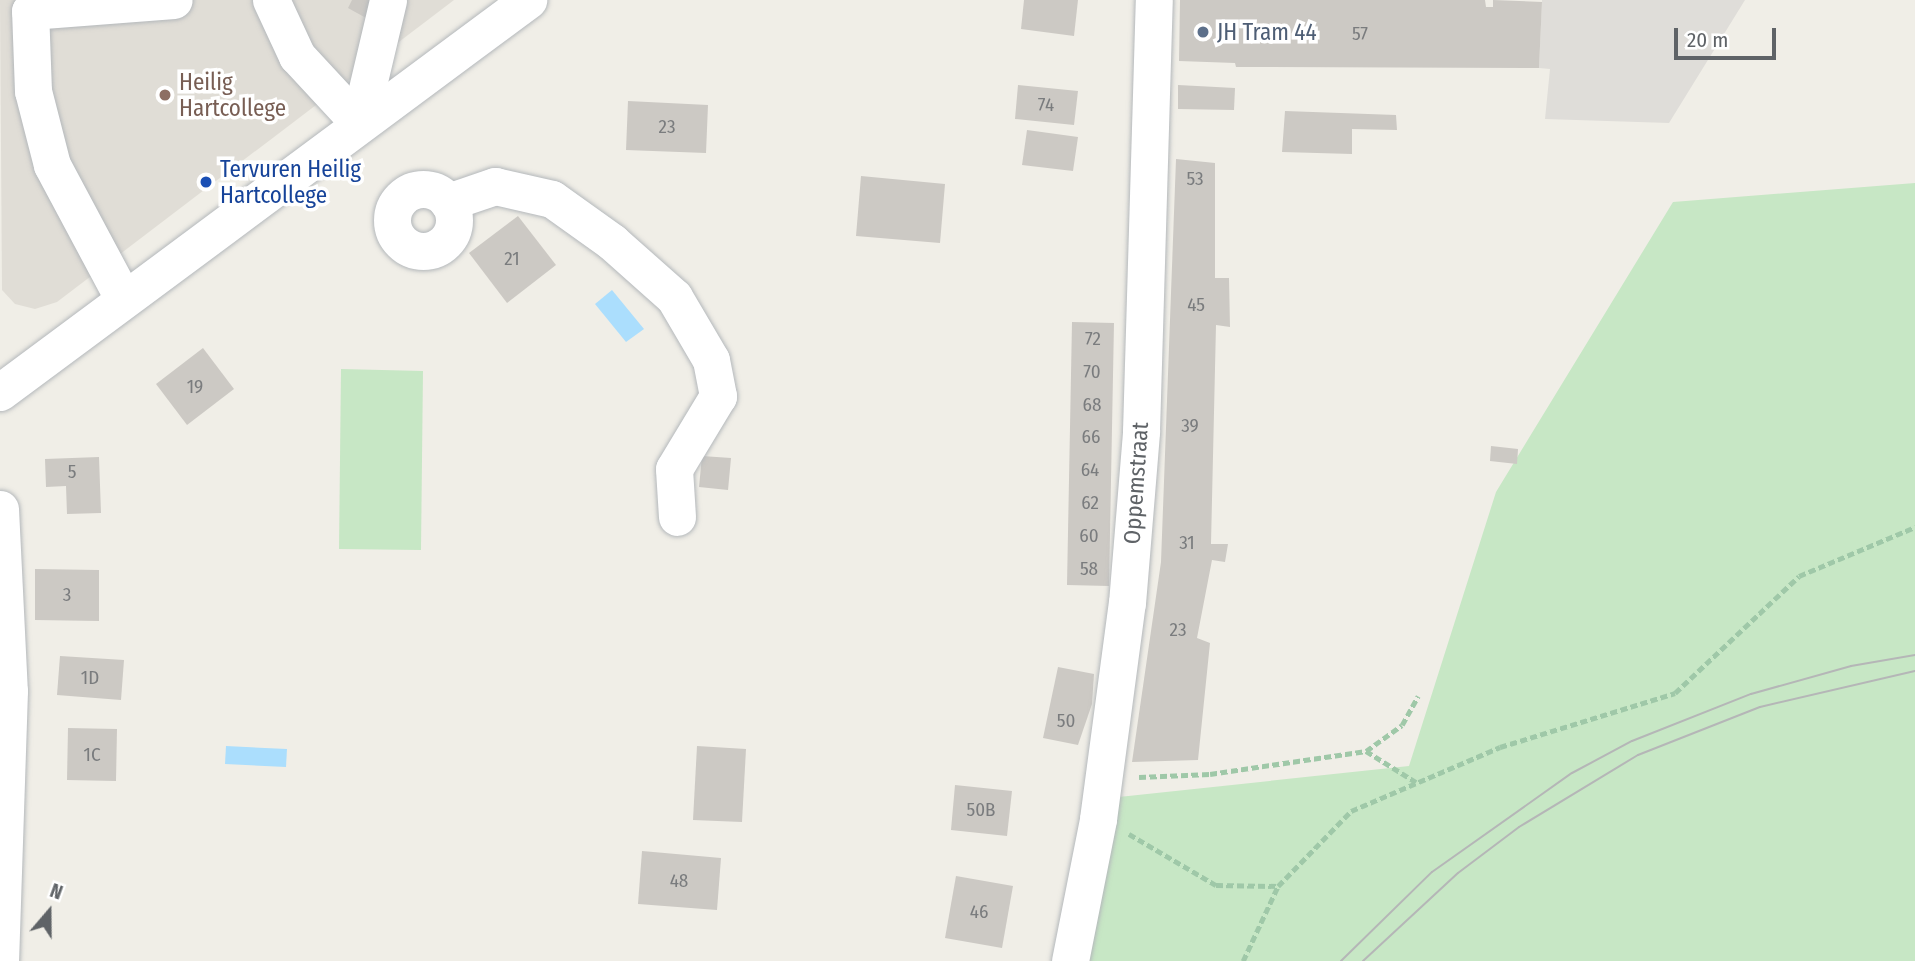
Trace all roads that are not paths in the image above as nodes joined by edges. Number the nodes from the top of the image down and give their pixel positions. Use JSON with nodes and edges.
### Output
{"nodes":[{"id":1,"x":174,"y":0,"type":"edge"},
{"id":2,"x":271,"y":0,"type":"edge"},
{"id":3,"x":388,"y":0,"type":"edge"},
{"id":4,"x":528,"y":0,"type":"edge"},
{"id":5,"x":1154,"y":0,"type":"edge"},
{"id":6,"x":359,"y":123,"type":"junction"},
{"id":7,"x":448,"y":202,"type":"dead end"},
{"id":8,"x":122,"y":298,"type":"junction"},
{"id":9,"x":0,"y":392,"type":"edge"},
{"id":10,"x":0,"y":509,"type":"edge"},
{"id":11,"x":677,"y":517,"type":"dead end"},
{"id":12,"x":0,"y":961,"type":"edge"},
{"id":13,"x":1070,"y":961,"type":"edge"}],
"edges":[{"from":1,"to":8,"type":"street"},
{"from":2,"to":6,"type":"street"},
{"from":3,"to":6,"type":"street"},
{"from":4,"to":6,"type":"street"},
{"from":5,"to":13,"type":"street","name":"Oppemstraat"},
{"from":6,"to":8,"type":"street"},
{"from":7,"to":11,"type":"street"},
{"from":8,"to":9,"type":"street"},
{"from":10,"to":12,"type":"street"}]}
